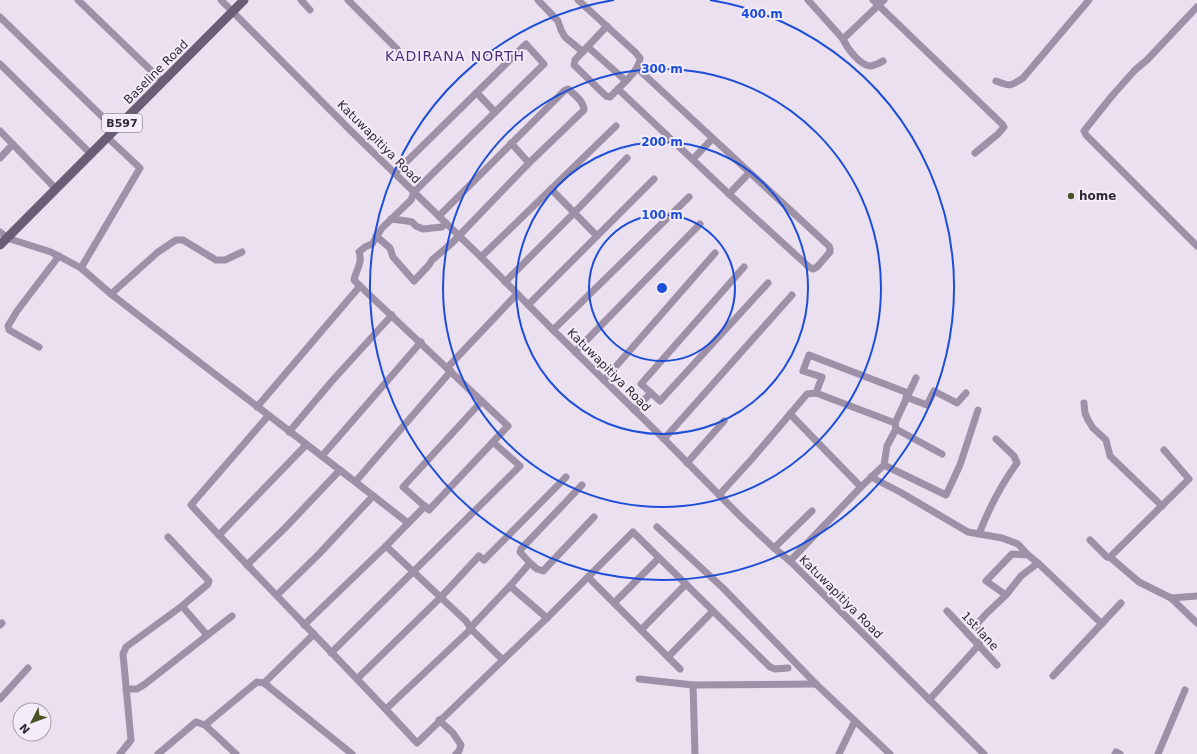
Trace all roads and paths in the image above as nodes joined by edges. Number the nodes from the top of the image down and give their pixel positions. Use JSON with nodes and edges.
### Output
{"nodes":[{"id":1,"x":78,"y":0,"type":"edge"},
{"id":2,"x":221,"y":0,"type":"edge"},
{"id":3,"x":244,"y":0,"type":"edge"},
{"id":4,"x":301,"y":0,"type":"edge"},
{"id":5,"x":348,"y":0,"type":"edge"},
{"id":6,"x":538,"y":0,"type":"edge"},
{"id":7,"x":578,"y":0,"type":"edge"},
{"id":8,"x":808,"y":0,"type":"edge"},
{"id":9,"x":873,"y":0,"type":"edge"},
{"id":10,"x":884,"y":0,"type":"edge"},
{"id":11,"x":1089,"y":0,"type":"edge"},
{"id":12,"x":878,"y":6,"type":"junction"},
{"id":13,"x":1197,"y":7,"type":"edge"},
{"id":14,"x":310,"y":10,"type":"dead end"},
{"id":15,"x":232,"y":11,"type":"junction"},
{"id":16,"x":0,"y":17,"type":"edge"},
{"id":17,"x":607,"y":26,"type":"junction"},
{"id":18,"x":844,"y":39,"type":"junction"},
{"id":19,"x":397,"y":49,"type":"dead end"},
{"id":20,"x":585,"y":49,"type":"junction"},
{"id":21,"x":883,"y":61,"type":"dead end"},
{"id":22,"x":0,"y":64,"type":"edge"},
{"id":23,"x":637,"y":68,"type":"junction"},
{"id":24,"x":626,"y":81,"type":"junction"},
{"id":25,"x":996,"y":81,"type":"dead end"},
{"id":26,"x":163,"y":82,"type":"junction"},
{"id":27,"x":618,"y":89,"type":"junction"},
{"id":28,"x":477,"y":93,"type":"junction"},
{"id":29,"x":495,"y":112,"type":"junction"},
{"id":30,"x":616,"y":126,"type":"dead end"},
{"id":31,"x":115,"y":129,"type":"junction"},
{"id":32,"x":0,"y":131,"type":"edge"},
{"id":33,"x":107,"y":137,"type":"junction"},
{"id":34,"x":712,"y":139,"type":"junction"},
{"id":35,"x":511,"y":143,"type":"junction"},
{"id":36,"x":12,"y":144,"type":"junction"},
{"id":37,"x":975,"y":153,"type":"dead end"},
{"id":38,"x":91,"y":154,"type":"junction"},
{"id":39,"x":0,"y":158,"type":"edge"},
{"id":40,"x":627,"y":158,"type":"dead end"},
{"id":41,"x":693,"y":159,"type":"junction"},
{"id":42,"x":529,"y":163,"type":"junction"},
{"id":43,"x":395,"y":173,"type":"junction"},
{"id":44,"x":750,"y":173,"type":"junction"},
{"id":45,"x":654,"y":179,"type":"dead end"},
{"id":46,"x":56,"y":189,"type":"junction"},
{"id":47,"x":551,"y":189,"type":"junction"},
{"id":48,"x":414,"y":192,"type":"junction"},
{"id":49,"x":729,"y":194,"type":"junction"},
{"id":50,"x":689,"y":196,"type":"dead end"},
{"id":51,"x":574,"y":213,"type":"junction"},
{"id":52,"x":438,"y":216,"type":"junction"},
{"id":53,"x":391,"y":219,"type":"junction"},
{"id":54,"x":446,"y":223,"type":"junction"},
{"id":55,"x":700,"y":224,"type":"dead end"},
{"id":56,"x":0,"y":232,"type":"edge"},
{"id":57,"x":376,"y":236,"type":"junction"},
{"id":58,"x":459,"y":236,"type":"junction"},
{"id":59,"x":597,"y":236,"type":"junction"},
{"id":60,"x":7,"y":238,"type":"junction"},
{"id":61,"x":0,"y":245,"type":"edge"},
{"id":62,"x":1197,"y":246,"type":"edge"},
{"id":63,"x":242,"y":252,"type":"dead end"},
{"id":64,"x":715,"y":253,"type":"dead end"},
{"id":65,"x":59,"y":256,"type":"junction"},
{"id":66,"x":481,"y":257,"type":"junction"},
{"id":67,"x":744,"y":267,"type":"dead end"},
{"id":68,"x":81,"y":268,"type":"junction"},
{"id":69,"x":505,"y":282,"type":"junction"},
{"id":70,"x":768,"y":283,"type":"dead end"},
{"id":71,"x":360,"y":286,"type":"junction"},
{"id":72,"x":111,"y":294,"type":"junction"},
{"id":73,"x":518,"y":294,"type":"junction"},
{"id":74,"x":792,"y":295,"type":"dead end"},
{"id":75,"x":528,"y":305,"type":"junction"},
{"id":76,"x":392,"y":315,"type":"junction"},
{"id":77,"x":553,"y":330,"type":"junction"},
{"id":78,"x":421,"y":342,"type":"junction"},
{"id":79,"x":39,"y":347,"type":"dead end"},
{"id":80,"x":575,"y":352,"type":"junction"},
{"id":81,"x":449,"y":369,"type":"junction"},
{"id":82,"x":916,"y":378,"type":"dead end"},
{"id":83,"x":604,"y":380,"type":"junction"},
{"id":84,"x":651,"y":393,"type":"junction"},
{"id":85,"x":816,"y":393,"type":"junction"},
{"id":86,"x":966,"y":393,"type":"dead end"},
{"id":87,"x":907,"y":395,"type":"junction"},
{"id":88,"x":482,"y":401,"type":"junction"},
{"id":89,"x":1084,"y":403,"type":"dead end"},
{"id":90,"x":257,"y":407,"type":"junction"},
{"id":91,"x":634,"y":410,"type":"junction"},
{"id":92,"x":978,"y":410,"type":"dead end"},
{"id":93,"x":790,"y":414,"type":"junction"},
{"id":94,"x":268,"y":416,"type":"junction"},
{"id":95,"x":724,"y":421,"type":"dead end"},
{"id":96,"x":895,"y":426,"type":"junction"},
{"id":97,"x":289,"y":432,"type":"junction"},
{"id":98,"x":664,"y":439,"type":"junction"},
{"id":99,"x":996,"y":439,"type":"dead end"},
{"id":100,"x":493,"y":442,"type":"junction"},
{"id":101,"x":306,"y":445,"type":"junction"},
{"id":102,"x":1164,"y":450,"type":"dead end"},
{"id":103,"x":942,"y":454,"type":"dead end"},
{"id":104,"x":322,"y":456,"type":"junction"},
{"id":105,"x":687,"y":463,"type":"junction"},
{"id":106,"x":884,"y":464,"type":"junction"},
{"id":107,"x":340,"y":470,"type":"junction"},
{"id":108,"x":871,"y":476,"type":"junction"},
{"id":109,"x":566,"y":477,"type":"dead end"},
{"id":110,"x":356,"y":482,"type":"junction"},
{"id":111,"x":582,"y":485,"type":"dead end"},
{"id":112,"x":861,"y":487,"type":"junction"},
{"id":113,"x":719,"y":495,"type":"junction"},
{"id":114,"x":373,"y":496,"type":"junction"},
{"id":115,"x":425,"y":506,"type":"junction"},
{"id":116,"x":1162,"y":506,"type":"junction"},
{"id":117,"x":812,"y":511,"type":"dead end"},
{"id":118,"x":594,"y":518,"type":"dead end"},
{"id":119,"x":408,"y":523,"type":"junction"},
{"id":120,"x":657,"y":527,"type":"dead end"},
{"id":121,"x":979,"y":534,"type":"junction"},
{"id":122,"x":219,"y":535,"type":"junction"},
{"id":123,"x":168,"y":537,"type":"dead end"},
{"id":124,"x":1090,"y":540,"type":"dead end"},
{"id":125,"x":386,"y":546,"type":"junction"},
{"id":126,"x":774,"y":548,"type":"junction"},
{"id":127,"x":1028,"y":555,"type":"junction"},
{"id":128,"x":659,"y":558,"type":"junction"},
{"id":129,"x":1111,"y":558,"type":"junction"},
{"id":130,"x":790,"y":561,"type":"junction"},
{"id":131,"x":530,"y":563,"type":"junction"},
{"id":132,"x":1038,"y":563,"type":"junction"},
{"id":133,"x":247,"y":565,"type":"junction"},
{"id":134,"x":413,"y":571,"type":"junction"},
{"id":135,"x":588,"y":577,"type":"junction"},
{"id":136,"x":686,"y":584,"type":"junction"},
{"id":137,"x":510,"y":586,"type":"junction"},
{"id":138,"x":277,"y":595,"type":"junction"},
{"id":139,"x":1006,"y":595,"type":"junction"},
{"id":140,"x":1197,"y":596,"type":"edge"},
{"id":141,"x":441,"y":597,"type":"junction"},
{"id":142,"x":1171,"y":598,"type":"junction"},
{"id":143,"x":614,"y":603,"type":"junction"},
{"id":144,"x":1121,"y":603,"type":"dead end"},
{"id":145,"x":182,"y":606,"type":"junction"},
{"id":146,"x":713,"y":610,"type":"junction"},
{"id":147,"x":947,"y":611,"type":"dead end"},
{"id":148,"x":232,"y":616,"type":"dead end"},
{"id":149,"x":547,"y":618,"type":"junction"},
{"id":150,"x":1197,"y":623,"type":"edge"},
{"id":151,"x":1102,"y":624,"type":"junction"},
{"id":152,"x":304,"y":625,"type":"junction"},
{"id":153,"x":471,"y":629,"type":"junction"},
{"id":154,"x":641,"y":630,"type":"junction"},
{"id":155,"x":314,"y":634,"type":"junction"},
{"id":156,"x":207,"y":635,"type":"junction"},
{"id":157,"x":978,"y":646,"type":"junction"},
{"id":158,"x":331,"y":653,"type":"junction"},
{"id":159,"x":668,"y":657,"type":"junction"},
{"id":160,"x":502,"y":660,"type":"junction"},
{"id":161,"x":997,"y":665,"type":"dead end"},
{"id":162,"x":28,"y":668,"type":"dead end"},
{"id":163,"x":788,"y":668,"type":"dead end"},
{"id":164,"x":680,"y":669,"type":"dead end"},
{"id":165,"x":1053,"y":676,"type":"dead end"},
{"id":166,"x":357,"y":678,"type":"junction"},
{"id":167,"x":639,"y":679,"type":"dead end"},
{"id":168,"x":264,"y":683,"type":"junction"},
{"id":169,"x":816,"y":684,"type":"junction"},
{"id":170,"x":693,"y":685,"type":"junction"},
{"id":171,"x":126,"y":689,"type":"junction"},
{"id":172,"x":1185,"y":690,"type":"dead end"},
{"id":173,"x":0,"y":699,"type":"edge"},
{"id":174,"x":929,"y":700,"type":"junction"},
{"id":175,"x":386,"y":709,"type":"junction"},
{"id":176,"x":439,"y":720,"type":"junction"},
{"id":177,"x":855,"y":721,"type":"junction"},
{"id":178,"x":205,"y":725,"type":"junction"},
{"id":179,"x":120,"y":754,"type":"edge"},
{"id":180,"x":158,"y":754,"type":"edge"},
{"id":181,"x":236,"y":754,"type":"edge"},
{"id":182,"x":352,"y":754,"type":"edge"},
{"id":183,"x":456,"y":754,"type":"edge"},
{"id":184,"x":695,"y":754,"type":"edge"},
{"id":185,"x":839,"y":754,"type":"edge"},
{"id":186,"x":890,"y":754,"type":"edge"},
{"id":187,"x":984,"y":754,"type":"edge"},
{"id":188,"x":1115,"y":754,"type":"edge"},
{"id":189,"x":1120,"y":754,"type":"edge"},
{"id":190,"x":1158,"y":754,"type":"edge"}],
"edges":[{"from":1,"to":26,"type":"street"},
{"from":2,"to":15,"type":"street","name":"Katuwapitiya Road"},
{"from":3,"to":15,"type":"main road","name":"Baseline Road","number":"B597"},
{"from":4,"to":14,"type":"street"},
{"from":5,"to":19,"type":"street"},
{"from":6,"to":20,"type":"street"},
{"from":7,"to":17,"type":"street"},
{"from":8,"to":18,"type":"street"},
{"from":9,"to":12,"type":"street"},
{"from":10,"to":12,"type":"street"},
{"from":11,"to":25,"type":"street"},
{"from":12,"to":18,"type":"street"},
{"from":12,"to":37,"type":"street"},
{"from":13,"to":62,"type":"street"},
{"from":15,"to":26,"type":"main road","name":"Baseline Road","number":"B597"},
{"from":15,"to":43,"type":"street","name":"Katuwapitiya Road"},
{"from":16,"to":31,"type":"street"},
{"from":17,"to":20,"type":"street"},
{"from":17,"to":23,"type":"street"},
{"from":18,"to":21,"type":"street"},
{"from":20,"to":24,"type":"street"},
{"from":20,"to":27,"type":"street"},
{"from":22,"to":38,"type":"street"},
{"from":23,"to":24,"type":"street"},
{"from":23,"to":34,"type":"street"},
{"from":24,"to":27,"type":"street"},
{"from":26,"to":31,"type":"main road","name":"Baseline Road","number":"B597"},
{"from":27,"to":41,"type":"street"},
{"from":28,"to":29,"type":"street"},
{"from":28,"to":29,"type":"street"},
{"from":28,"to":43,"type":"street"},
{"from":29,"to":48,"type":"street"},
{"from":30,"to":47,"type":"street"},
{"from":31,"to":33,"type":"main road","name":"Baseline Road","number":"B597"},
{"from":32,"to":36,"type":"street"},
{"from":33,"to":38,"type":"main road","name":"Baseline Road","number":"B597"},
{"from":33,"to":68,"type":"street"},
{"from":34,"to":41,"type":"street"},
{"from":34,"to":44,"type":"street"},
{"from":35,"to":42,"type":"street"},
{"from":35,"to":42,"type":"street"},
{"from":35,"to":52,"type":"street"},
{"from":36,"to":39,"type":"street"},
{"from":36,"to":46,"type":"street"},
{"from":38,"to":46,"type":"main road","name":"Baseline Road","number":"B597"},
{"from":40,"to":51,"type":"street"},
{"from":41,"to":49,"type":"street"},
{"from":42,"to":58,"type":"street"},
{"from":43,"to":48,"type":"street","name":"Katuwapitiya Road"},
{"from":44,"to":49,"type":"street"},
{"from":44,"to":49,"type":"street"},
{"from":45,"to":59,"type":"street"},
{"from":46,"to":60,"type":"main road","name":"Baseline Road","number":"B597"},
{"from":47,"to":51,"type":"street"},
{"from":47,"to":66,"type":"street"},
{"from":48,"to":52,"type":"street","name":"Katuwapitiya Road"},
{"from":48,"to":53,"type":"street"},
{"from":50,"to":77,"type":"street"},
{"from":51,"to":59,"type":"street"},
{"from":51,"to":69,"type":"street"},
{"from":52,"to":54,"type":"street","name":"Katuwapitiya Road"},
{"from":53,"to":54,"type":"street"},
{"from":53,"to":57,"type":"street"},
{"from":54,"to":58,"type":"street","name":"Katuwapitiya Road"},
{"from":55,"to":80,"type":"street"},
{"from":56,"to":60,"type":"street"},
{"from":57,"to":58,"type":"street"},
{"from":57,"to":71,"type":"street"},
{"from":58,"to":66,"type":"street","name":"Katuwapitiya Road"},
{"from":59,"to":75,"type":"street"},
{"from":60,"to":61,"type":"main road","name":"Baseline Road","number":"B597"},
{"from":60,"to":65,"type":"street"},
{"from":63,"to":72,"type":"street"},
{"from":64,"to":83,"type":"street"},
{"from":65,"to":68,"type":"street"},
{"from":65,"to":79,"type":"street"},
{"from":66,"to":69,"type":"street","name":"Katuwapitiya Road"},
{"from":67,"to":84,"type":"street"},
{"from":68,"to":72,"type":"street"},
{"from":69,"to":73,"type":"street","name":"Katuwapitiya Road"},
{"from":70,"to":84,"type":"street"},
{"from":71,"to":76,"type":"street"},
{"from":71,"to":90,"type":"street"},
{"from":72,"to":90,"type":"street"},
{"from":73,"to":75,"type":"street","name":"Katuwapitiya Road"},
{"from":73,"to":81,"type":"street"},
{"from":74,"to":98,"type":"street"},
{"from":75,"to":77,"type":"street","name":"Katuwapitiya Road"},
{"from":76,"to":78,"type":"street"},
{"from":76,"to":97,"type":"street"},
{"from":77,"to":80,"type":"street","name":"Katuwapitiya Road"},
{"from":78,"to":81,"type":"street"},
{"from":78,"to":104,"type":"street"},
{"from":80,"to":83,"type":"street","name":"Katuwapitiya Road"},
{"from":81,"to":88,"type":"street"},
{"from":81,"to":110,"type":"street"},
{"from":82,"to":87,"type":"street"},
{"from":83,"to":91,"type":"street","name":"Katuwapitiya Road"},
{"from":84,"to":91,"type":"street"},
{"from":85,"to":87,"type":"street"},
{"from":85,"to":93,"type":"street"},
{"from":85,"to":96,"type":"street"},
{"from":86,"to":87,"type":"street"},
{"from":87,"to":96,"type":"street"},
{"from":88,"to":100,"type":"street"},
{"from":88,"to":115,"type":"street"},
{"from":89,"to":116,"type":"street"},
{"from":90,"to":94,"type":"street"},
{"from":91,"to":98,"type":"street","name":"Katuwapitiya Road"},
{"from":92,"to":106,"type":"street"},
{"from":93,"to":112,"type":"street"},
{"from":93,"to":113,"type":"street"},
{"from":94,"to":97,"type":"street"},
{"from":94,"to":122,"type":"street"},
{"from":95,"to":105,"type":"street"},
{"from":96,"to":103,"type":"street"},
{"from":96,"to":106,"type":"street"},
{"from":97,"to":101,"type":"street"},
{"from":98,"to":105,"type":"street","name":"Katuwapitiya Road"},
{"from":99,"to":121,"type":"street"},
{"from":100,"to":115,"type":"street"},
{"from":100,"to":134,"type":"street"},
{"from":101,"to":104,"type":"street"},
{"from":101,"to":122,"type":"street"},
{"from":102,"to":116,"type":"street"},
{"from":104,"to":107,"type":"street"},
{"from":105,"to":113,"type":"street","name":"Katuwapitiya Road"},
{"from":106,"to":108,"type":"street"},
{"from":107,"to":110,"type":"street"},
{"from":107,"to":133,"type":"street"},
{"from":108,"to":112,"type":"street"},
{"from":108,"to":121,"type":"street"},
{"from":109,"to":141,"type":"street"},
{"from":110,"to":114,"type":"street"},
{"from":111,"to":131,"type":"street"},
{"from":112,"to":130,"type":"street"},
{"from":113,"to":126,"type":"street","name":"Katuwapitiya Road"},
{"from":114,"to":119,"type":"street"},
{"from":114,"to":138,"type":"street"},
{"from":115,"to":119,"type":"street"},
{"from":116,"to":129,"type":"street"},
{"from":117,"to":126,"type":"street"},
{"from":118,"to":131,"type":"street"},
{"from":119,"to":125,"type":"street"},
{"from":120,"to":169,"type":"street"},
{"from":121,"to":127,"type":"street"},
{"from":122,"to":133,"type":"street"},
{"from":123,"to":145,"type":"street"},
{"from":124,"to":129,"type":"street"},
{"from":125,"to":134,"type":"street"},
{"from":125,"to":152,"type":"street"},
{"from":126,"to":130,"type":"street","name":"Katuwapitiya Road"},
{"from":127,"to":132,"type":"street"},
{"from":127,"to":139,"type":"street"},
{"from":128,"to":135,"type":"street"},
{"from":128,"to":136,"type":"street"},
{"from":128,"to":143,"type":"street"},
{"from":129,"to":142,"type":"street"},
{"from":130,"to":174,"type":"street","name":"Katuwapitiya Road"},
{"from":131,"to":137,"type":"street"},
{"from":132,"to":139,"type":"street"},
{"from":132,"to":151,"type":"street"},
{"from":133,"to":138,"type":"street"},
{"from":134,"to":141,"type":"street"},
{"from":134,"to":158,"type":"street"},
{"from":135,"to":143,"type":"street"},
{"from":135,"to":149,"type":"street"},
{"from":136,"to":146,"type":"street"},
{"from":136,"to":154,"type":"street"},
{"from":137,"to":149,"type":"street"},
{"from":137,"to":153,"type":"street"},
{"from":138,"to":152,"type":"street"},
{"from":139,"to":157,"type":"street"},
{"from":140,"to":142,"type":"street"},
{"from":141,"to":153,"type":"street"},
{"from":141,"to":166,"type":"street"},
{"from":142,"to":150,"type":"street"},
{"from":143,"to":154,"type":"street"},
{"from":144,"to":151,"type":"street"},
{"from":145,"to":156,"type":"street"},
{"from":145,"to":171,"type":"street"},
{"from":146,"to":159,"type":"street"},
{"from":146,"to":163,"type":"street"},
{"from":147,"to":157,"type":"street","name":"1st lane"},
{"from":148,"to":156,"type":"street"},
{"from":149,"to":160,"type":"street"},
{"from":151,"to":165,"type":"street"},
{"from":152,"to":155,"type":"street"},
{"from":153,"to":160,"type":"street"},
{"from":153,"to":175,"type":"street"},
{"from":154,"to":159,"type":"street"},
{"from":155,"to":158,"type":"street"},
{"from":155,"to":168,"type":"street"},
{"from":156,"to":171,"type":"street"},
{"from":157,"to":161,"type":"street","name":"1st lane"},
{"from":157,"to":174,"type":"street"},
{"from":158,"to":166,"type":"street"},
{"from":159,"to":164,"type":"street"},
{"from":160,"to":176,"type":"street"},
{"from":162,"to":173,"type":"street"},
{"from":166,"to":175,"type":"street"},
{"from":167,"to":170,"type":"street"},
{"from":168,"to":178,"type":"street"},
{"from":168,"to":182,"type":"street"},
{"from":169,"to":170,"type":"street"},
{"from":169,"to":177,"type":"street"},
{"from":170,"to":184,"type":"street"},
{"from":171,"to":179,"type":"street"},
{"from":172,"to":190,"type":"street"},
{"from":174,"to":187,"type":"street","name":"Katuwapitiya Road"},
{"from":175,"to":176,"type":"street"},
{"from":176,"to":183,"type":"street"},
{"from":177,"to":185,"type":"street"},
{"from":177,"to":186,"type":"street"},
{"from":178,"to":180,"type":"street"},
{"from":178,"to":181,"type":"street"},
{"from":188,"to":189,"type":"street"}]}
